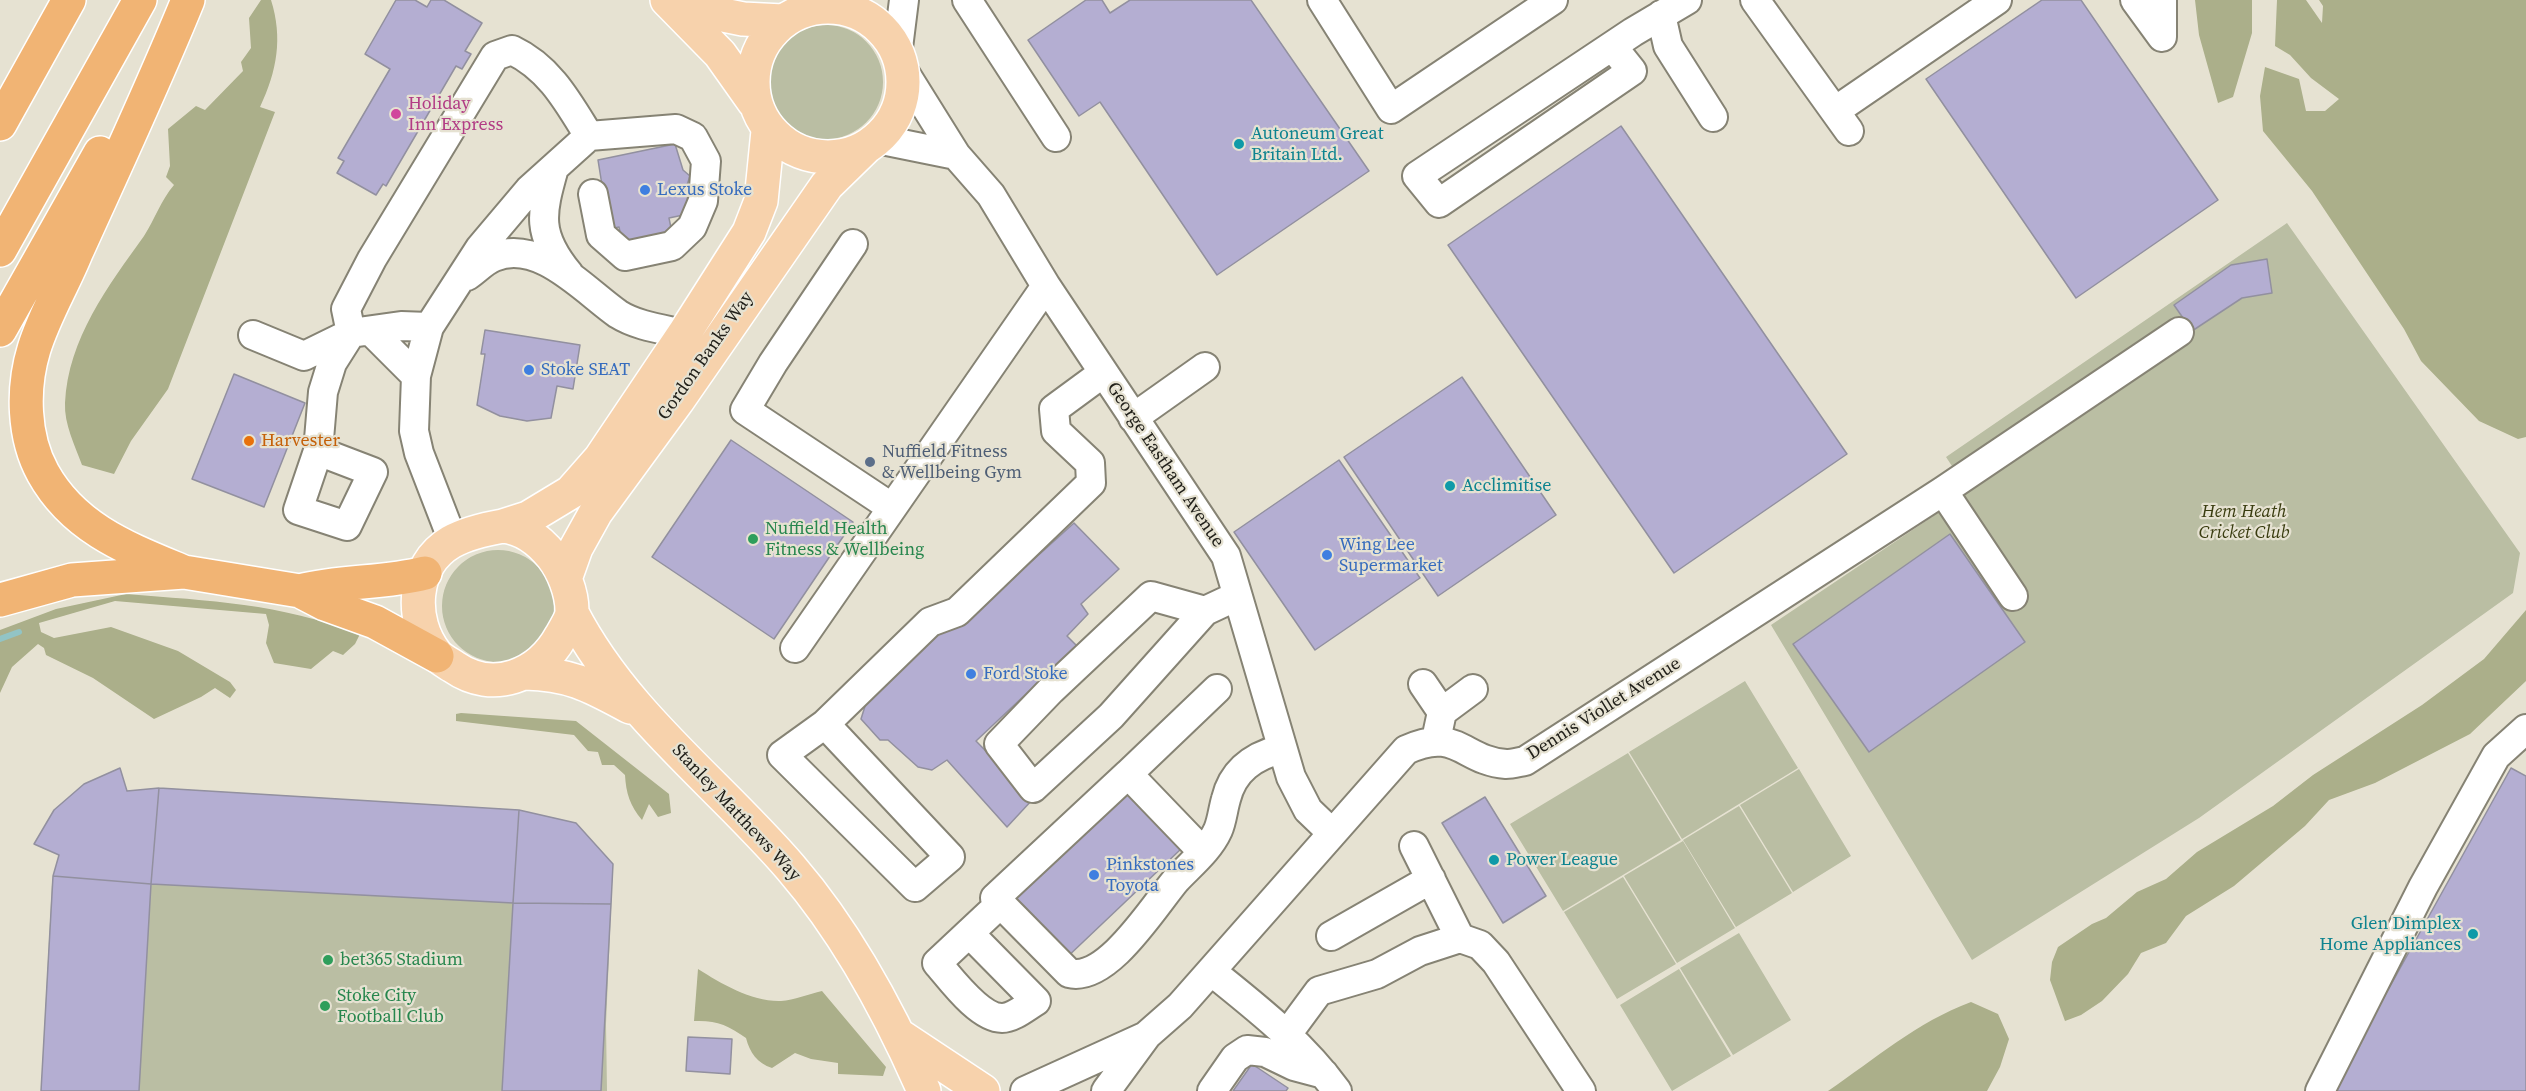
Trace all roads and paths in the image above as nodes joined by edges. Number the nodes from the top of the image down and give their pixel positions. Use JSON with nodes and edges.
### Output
{"nodes":[{"id":1,"x":69,"y":0,"type":"edge"},
{"id":2,"x":140,"y":0,"type":"edge"},
{"id":3,"x":188,"y":0,"type":"edge"},
{"id":4,"x":904,"y":0,"type":"edge"},
{"id":5,"x":967,"y":0,"type":"edge"},
{"id":6,"x":1322,"y":0,"type":"edge"},
{"id":7,"x":1553,"y":0,"type":"edge"},
{"id":8,"x":1687,"y":0,"type":"edge"},
{"id":9,"x":1755,"y":0,"type":"edge"},
{"id":10,"x":1996,"y":0,"type":"edge"},
{"id":11,"x":2135,"y":0,"type":"edge"},
{"id":12,"x":2162,"y":0,"type":"edge"},
{"id":13,"x":832,"y":2,"type":"edge"},
{"id":14,"x":671,"y":3,"type":"edge"},
{"id":15,"x":1661,"y":15,"type":"junction"},
{"id":16,"x":783,"y":21,"type":"junction"},
{"id":17,"x":1612,"y":46,"type":"junction"},
{"id":18,"x":901,"y":59,"type":"junction"},
{"id":19,"x":754,"y":102,"type":"junction"},
{"id":20,"x":1713,"y":117,"type":"dead end"},
{"id":21,"x":0,"y":123,"type":"edge"},
{"id":22,"x":768,"y":131,"type":"junction"},
{"id":23,"x":589,"y":136,"type":"junction"},
{"id":24,"x":1056,"y":137,"type":"dead end"},
{"id":25,"x":872,"y":143,"type":"junction"},
{"id":26,"x":956,"y":155,"type":"junction"},
{"id":27,"x":554,"y":168,"type":"junction"},
{"id":28,"x":593,"y":194,"type":"dead end"},
{"id":29,"x":853,"y":244,"type":"dead end"},
{"id":30,"x":0,"y":250,"type":"edge"},
{"id":31,"x":569,"y":274,"type":"junction"},
{"id":32,"x":460,"y":280,"type":"junction"},
{"id":33,"x":1046,"y":286,"type":"junction"},
{"id":34,"x":429,"y":327,"type":"junction"},
{"id":35,"x":0,"y":330,"type":"edge"},
{"id":36,"x":361,"y":332,"type":"junction"},
{"id":37,"x":2179,"y":332,"type":"dead end"},
{"id":38,"x":684,"y":334,"type":"junction"},
{"id":39,"x":253,"y":335,"type":"dead end"},
{"id":40,"x":1205,"y":366,"type":"dead end"},
{"id":41,"x":1103,"y":374,"type":"junction"},
{"id":42,"x":416,"y":376,"type":"junction"},
{"id":43,"x":1132,"y":418,"type":"junction"},
{"id":44,"x":318,"y":451,"type":"dead end"},
{"id":45,"x":1952,"y":485,"type":"junction"},
{"id":46,"x":891,"y":507,"type":"junction"},
{"id":47,"x":503,"y":526,"type":"junction"},
{"id":48,"x":453,"y":541,"type":"junction"},
{"id":49,"x":184,"y":573,"type":"junction"},
{"id":50,"x":425,"y":573,"type":"junction"},
{"id":51,"x":565,"y":579,"type":"junction"},
{"id":52,"x":300,"y":591,"type":"junction"},
{"id":53,"x":2013,"y":596,"type":"dead end"},
{"id":54,"x":1237,"y":597,"type":"junction"},
{"id":55,"x":0,"y":600,"type":"edge"},
{"id":56,"x":1204,"y":611,"type":"junction"},
{"id":57,"x":572,"y":613,"type":"junction"},
{"id":58,"x":795,"y":648,"type":"dead end"},
{"id":59,"x":437,"y":656,"type":"junction"},
{"id":60,"x":525,"y":673,"type":"junction"},
{"id":61,"x":1423,"y":684,"type":"dead end"},
{"id":62,"x":1217,"y":689,"type":"dead end"},
{"id":63,"x":1473,"y":689,"type":"dead end"},
{"id":64,"x":1442,"y":712,"type":"junction"},
{"id":65,"x":643,"y":714,"type":"junction"},
{"id":66,"x":825,"y":724,"type":"junction"},
{"id":67,"x":2526,"y":729,"type":"edge"},
{"id":68,"x":1436,"y":740,"type":"junction"},
{"id":69,"x":1281,"y":749,"type":"junction"},
{"id":70,"x":1128,"y":774,"type":"junction"},
{"id":71,"x":1332,"y":833,"type":"junction"},
{"id":72,"x":1414,"y":846,"type":"dead end"},
{"id":73,"x":1203,"y":852,"type":"junction"},
{"id":74,"x":1431,"y":879,"type":"junction"},
{"id":75,"x":1000,"y":904,"type":"junction"},
{"id":76,"x":969,"y":933,"type":"dead end"},
{"id":77,"x":1331,"y":936,"type":"dead end"},
{"id":78,"x":1460,"y":938,"type":"junction"},
{"id":79,"x":1211,"y":971,"type":"junction"},
{"id":80,"x":1288,"y":1033,"type":"junction"},
{"id":81,"x":1147,"y":1035,"type":"junction"},
{"id":82,"x":900,"y":1036,"type":"junction"},
{"id":83,"x":1331,"y":1082,"type":"edge"},
{"id":84,"x":924,"y":1091,"type":"edge"},
{"id":85,"x":983,"y":1091,"type":"edge"},
{"id":86,"x":1025,"y":1091,"type":"edge"},
{"id":87,"x":1106,"y":1091,"type":"edge"},
{"id":88,"x":1212,"y":1091,"type":"edge"},
{"id":89,"x":1581,"y":1091,"type":"edge"},
{"id":90,"x":2320,"y":1091,"type":"edge"}],
"edges":[{"from":1,"to":21,"type":"highway"},
{"from":2,"to":30,"type":"highway"},
{"from":3,"to":35,"type":"highway"},
{"from":3,"to":49,"type":"highway"},
{"from":4,"to":18,"type":"street"},
{"from":5,"to":24,"type":"street"},
{"from":6,"to":7,"type":"street"},
{"from":8,"to":15,"type":"street"},
{"from":9,"to":10,"type":"street"},
{"from":11,"to":12,"type":"street"},
{"from":13,"to":16,"type":"main road"},
{"from":13,"to":18,"type":"main road"},
{"from":14,"to":16,"type":"main road"},
{"from":14,"to":19,"type":"main road"},
{"from":15,"to":17,"type":"street"},
{"from":15,"to":20,"type":"street"},
{"from":16,"to":19,"type":"main road"},
{"from":17,"to":17,"type":"street"},
{"from":18,"to":25,"type":"main road"},
{"from":18,"to":26,"type":"street","name":"George Eastham Avenue"},
{"from":19,"to":22,"type":"main road"},
{"from":22,"to":25,"type":"main road"},
{"from":22,"to":38,"type":"main road","name":"Gordon Banks Way"},
{"from":23,"to":27,"type":"street"},
{"from":23,"to":28,"type":"street"},
{"from":23,"to":36,"type":"street"},
{"from":25,"to":26,"type":"street"},
{"from":25,"to":51,"type":"main road","name":"Gordon Banks Way"},
{"from":26,"to":33,"type":"street","name":"George Eastham Avenue"},
{"from":27,"to":31,"type":"street"},
{"from":27,"to":32,"type":"street"},
{"from":29,"to":46,"type":"street"},
{"from":31,"to":32,"type":"street"},
{"from":31,"to":38,"type":"street"},
{"from":32,"to":34,"type":"street"},
{"from":33,"to":41,"type":"street","name":"George Eastham Avenue"},
{"from":33,"to":46,"type":"street"},
{"from":34,"to":36,"type":"street"},
{"from":34,"to":42,"type":"street"},
{"from":36,"to":39,"type":"street"},
{"from":36,"to":42,"type":"street"},
{"from":36,"to":44,"type":"street"},
{"from":37,"to":45,"type":"street","name":"Dennis Viollet Avenue"},
{"from":38,"to":47,"type":"main road","name":"Gordon Banks Way"},
{"from":40,"to":43,"type":"street"},
{"from":41,"to":43,"type":"street","name":"George Eastham Avenue"},
{"from":41,"to":66,"type":"street"},
{"from":42,"to":48,"type":"street"},
{"from":43,"to":54,"type":"street","name":"George Eastham Avenue"},
{"from":45,"to":53,"type":"street"},
{"from":45,"to":68,"type":"street","name":"Dennis Viollet Avenue"},
{"from":46,"to":58,"type":"street"},
{"from":47,"to":48,"type":"main road"},
{"from":47,"to":51,"type":"main road"},
{"from":48,"to":50,"type":"main road"},
{"from":49,"to":52,"type":"highway"},
{"from":49,"to":55,"type":"highway"},
{"from":50,"to":52,"type":"highway"},
{"from":50,"to":59,"type":"main road"},
{"from":51,"to":57,"type":"main road"},
{"from":52,"to":59,"type":"highway"},
{"from":54,"to":56,"type":"street"},
{"from":54,"to":69,"type":"street","name":"George Eastham Avenue"},
{"from":56,"to":56,"type":"street"},
{"from":57,"to":60,"type":"main road"},
{"from":57,"to":65,"type":"main road","name":"Stanley Matthews Way"},
{"from":59,"to":60,"type":"main road"},
{"from":60,"to":65,"type":"main road","name":"Stanley Matthews Way"},
{"from":61,"to":64,"type":"street"},
{"from":62,"to":70,"type":"street"},
{"from":63,"to":64,"type":"street"},
{"from":64,"to":68,"type":"street"},
{"from":65,"to":82,"type":"main road","name":"Stanley Matthews Way"},
{"from":66,"to":66,"type":"street"},
{"from":67,"to":90,"type":"street"},
{"from":68,"to":71,"type":"street"},
{"from":69,"to":71,"type":"street","name":"George Eastham Avenue"},
{"from":69,"to":73,"type":"street"},
{"from":70,"to":73,"type":"street"},
{"from":70,"to":75,"type":"street"},
{"from":71,"to":79,"type":"street"},
{"from":72,"to":74,"type":"street"},
{"from":73,"to":75,"type":"street"},
{"from":74,"to":77,"type":"street"},
{"from":74,"to":78,"type":"street"},
{"from":75,"to":76,"type":"street"},
{"from":78,"to":80,"type":"street"},
{"from":78,"to":89,"type":"street"},
{"from":79,"to":80,"type":"street"},
{"from":79,"to":81,"type":"street"},
{"from":80,"to":83,"type":"street"},
{"from":81,"to":86,"type":"street"},
{"from":81,"to":87,"type":"street"},
{"from":82,"to":84,"type":"main road","name":"Stanley Matthews Way"},
{"from":82,"to":85,"type":"main road","name":"Stanley Matthews Way"},
{"from":83,"to":88,"type":"street"}]}
